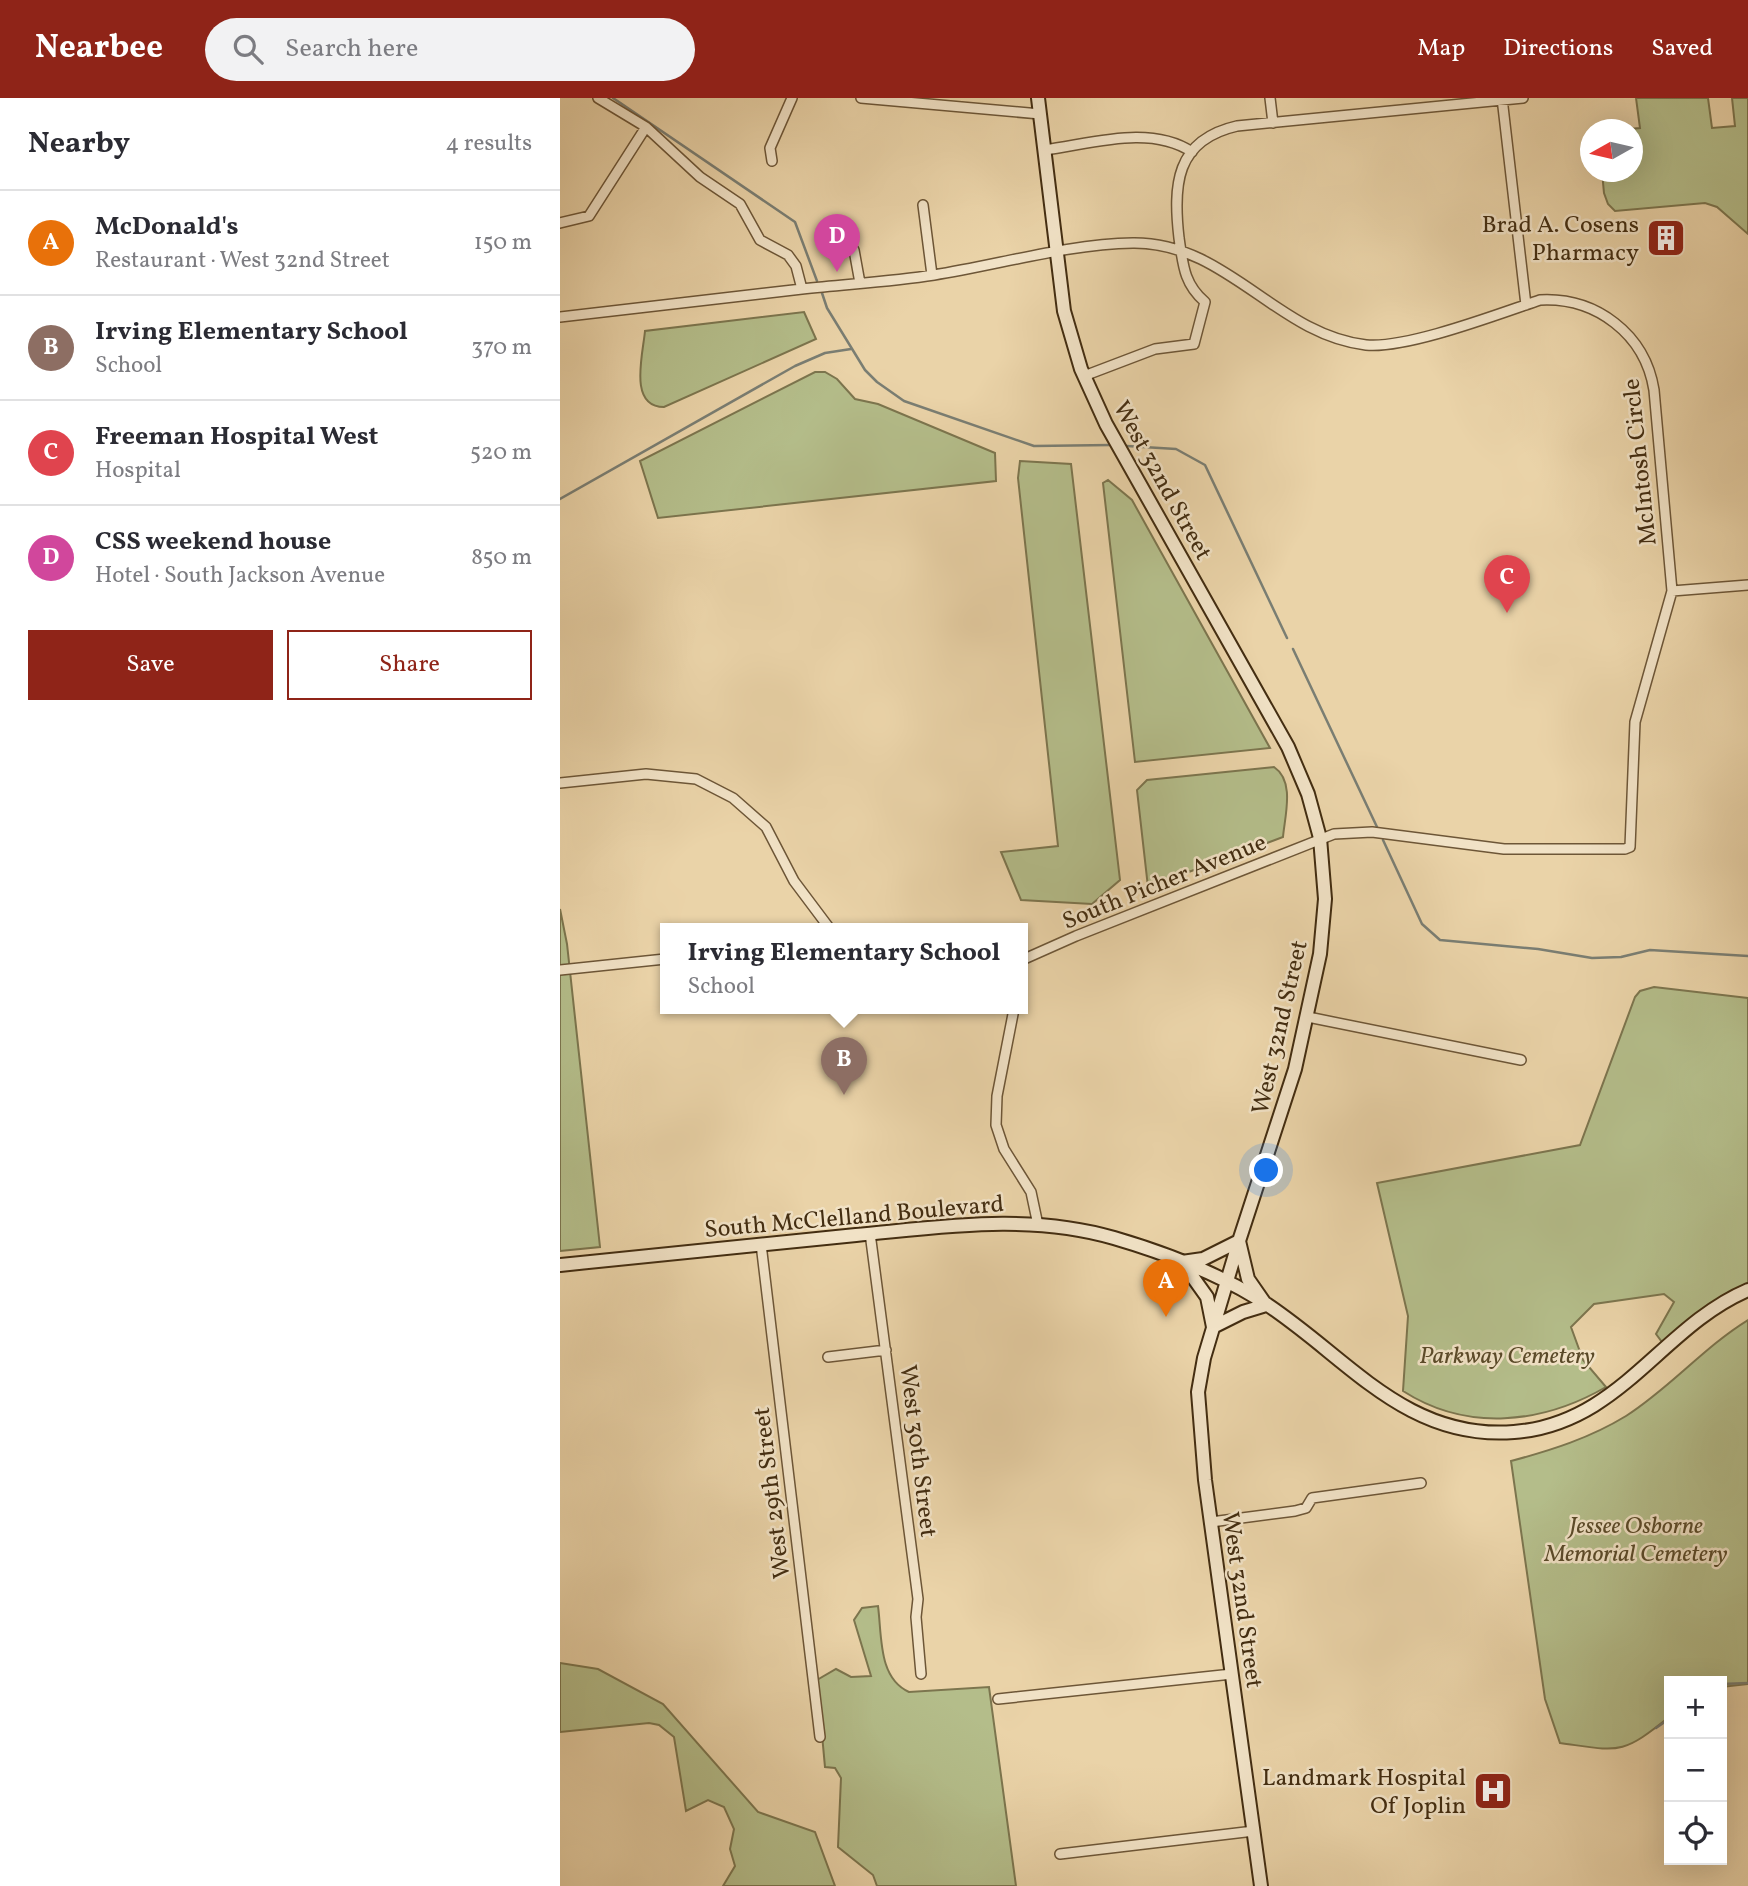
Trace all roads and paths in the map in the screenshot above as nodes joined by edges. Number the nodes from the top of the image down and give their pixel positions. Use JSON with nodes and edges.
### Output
{"nodes":[{"id":1,"x":598,"y":98,"type":"edge"},
{"id":2,"x":792,"y":98,"type":"edge"},
{"id":3,"x":861,"y":98,"type":"edge"},
{"id":4,"x":1038,"y":98,"type":"edge"},
{"id":5,"x":1270,"y":98,"type":"edge"},
{"id":6,"x":1522,"y":98,"type":"edge"},
{"id":7,"x":1502,"y":99,"type":"edge"},
{"id":8,"x":1040,"y":114,"type":"junction"},
{"id":9,"x":1273,"y":123,"type":"junction"},
{"id":10,"x":646,"y":127,"type":"junction"},
{"id":11,"x":1044,"y":150,"type":"junction"},
{"id":12,"x":1192,"y":152,"type":"junction"},
{"id":13,"x":772,"y":161,"type":"dead end"},
{"id":14,"x":923,"y":205,"type":"dead end"},
{"id":15,"x":560,"y":223,"type":"edge"},
{"id":16,"x":1181,"y":249,"type":"junction"},
{"id":17,"x":854,"y":250,"type":"dead end"},
{"id":18,"x":1056,"y":254,"type":"junction"},
{"id":19,"x":932,"y":275,"type":"junction"},
{"id":20,"x":860,"y":283,"type":"junction"},
{"id":21,"x":802,"y":289,"type":"junction"},
{"id":22,"x":1526,"y":305,"type":"junction"},
{"id":23,"x":560,"y":317,"type":"edge"},
{"id":24,"x":1084,"y":376,"type":"junction"},
{"id":25,"x":1748,"y":585,"type":"edge"},
{"id":26,"x":1672,"y":591,"type":"junction"},
{"id":27,"x":560,"y":783,"type":"edge"},
{"id":28,"x":1320,"y":838,"type":"junction"},
{"id":29,"x":826,"y":923,"type":"edge"},
{"id":30,"x":1028,"y":958,"type":"edge"},
{"id":31,"x":660,"y":960,"type":"edge"},
{"id":32,"x":560,"y":970,"type":"edge"},
{"id":33,"x":1013,"y":1014,"type":"edge"},
{"id":34,"x":1308,"y":1017,"type":"junction"},
{"id":35,"x":1521,"y":1060,"type":"dead end"},
{"id":36,"x":1038,"y":1225,"type":"junction"},
{"id":37,"x":870,"y":1233,"type":"junction"},
{"id":38,"x":1239,"y":1241,"type":"junction"},
{"id":39,"x":761,"y":1244,"type":"junction"},
{"id":40,"x":1182,"y":1262,"type":"junction"},
{"id":41,"x":560,"y":1265,"type":"edge"},
{"id":42,"x":1227,"y":1283,"type":"junction"},
{"id":43,"x":1748,"y":1290,"type":"edge"},
{"id":44,"x":1266,"y":1305,"type":"junction"},
{"id":45,"x":1213,"y":1327,"type":"junction"},
{"id":46,"x":886,"y":1350,"type":"junction"},
{"id":47,"x":828,"y":1357,"type":"dead end"},
{"id":48,"x":1421,"y":1483,"type":"dead end"},
{"id":49,"x":1211,"y":1522,"type":"junction"},
{"id":50,"x":921,"y":1674,"type":"dead end"},
{"id":51,"x":1232,"y":1674,"type":"junction"},
{"id":52,"x":998,"y":1699,"type":"dead end"},
{"id":53,"x":820,"y":1737,"type":"dead end"},
{"id":54,"x":1254,"y":1831,"type":"junction"},
{"id":55,"x":1060,"y":1854,"type":"dead end"},
{"id":56,"x":1261,"y":1886,"type":"edge"}],
"edges":[{"from":1,"to":10,"type":"street"},
{"from":2,"to":13,"type":"street"},
{"from":3,"to":8,"type":"street"},
{"from":4,"to":8,"type":"main road","name":"West 32nd Street"},
{"from":5,"to":9,"type":"street"},
{"from":6,"to":7,"type":"street"},
{"from":7,"to":9,"type":"street"},
{"from":7,"to":22,"type":"street"},
{"from":8,"to":11,"type":"main road","name":"West 32nd Street"},
{"from":9,"to":12,"type":"street"},
{"from":10,"to":15,"type":"street"},
{"from":10,"to":21,"type":"street"},
{"from":11,"to":12,"type":"street"},
{"from":11,"to":18,"type":"main road","name":"West 32nd Street"},
{"from":12,"to":16,"type":"street"},
{"from":14,"to":19,"type":"street"},
{"from":16,"to":18,"type":"street","name":"McIntosh Circle"},
{"from":16,"to":22,"type":"street","name":"McIntosh Circle"},
{"from":16,"to":24,"type":"street"},
{"from":17,"to":20,"type":"street"},
{"from":18,"to":19,"type":"street","name":"McIntosh Circle"},
{"from":18,"to":24,"type":"main road","name":"West 32nd Street"},
{"from":19,"to":20,"type":"street","name":"McIntosh Circle"},
{"from":20,"to":21,"type":"street","name":"McIntosh Circle"},
{"from":21,"to":23,"type":"street","name":"McIntosh Circle"},
{"from":22,"to":26,"type":"street","name":"McIntosh Circle"},
{"from":24,"to":28,"type":"main road","name":"West 32nd Street"},
{"from":25,"to":26,"type":"street"},
{"from":26,"to":28,"type":"street","name":"McIntosh Circle"},
{"from":27,"to":29,"type":"street"},
{"from":28,"to":30,"type":"street","name":"South Picher Avenue"},
{"from":28,"to":34,"type":"main road","name":"West 32nd Street"},
{"from":31,"to":32,"type":"street"},
{"from":33,"to":36,"type":"street"},
{"from":34,"to":35,"type":"street"},
{"from":34,"to":38,"type":"main road","name":"West 32nd Street"},
{"from":36,"to":37,"type":"main road","name":"South McClelland Boulevard"},
{"from":36,"to":40,"type":"main road","name":"South McClelland Boulevard"},
{"from":37,"to":39,"type":"main road","name":"South McClelland Boulevard"},
{"from":37,"to":46,"type":"street","name":"West 30th Street"},
{"from":38,"to":40,"type":"main road"},
{"from":38,"to":42,"type":"main road","name":"West 32nd Street"},
{"from":38,"to":44,"type":"main road"},
{"from":39,"to":41,"type":"main road","name":"South McClelland Boulevard"},
{"from":39,"to":53,"type":"street","name":"West 29th Street"},
{"from":40,"to":42,"type":"main road","name":"South McClelland Boulevard"},
{"from":40,"to":45,"type":"main road"},
{"from":42,"to":44,"type":"main road","name":"South McClelland Boulevard"},
{"from":42,"to":45,"type":"main road","name":"West 32nd Street"},
{"from":43,"to":44,"type":"main road"},
{"from":44,"to":45,"type":"main road"},
{"from":45,"to":49,"type":"main road","name":"West 32nd Street"},
{"from":46,"to":47,"type":"street"},
{"from":46,"to":50,"type":"street","name":"West 30th Street"},
{"from":48,"to":49,"type":"street"},
{"from":49,"to":51,"type":"main road","name":"West 32nd Street"},
{"from":51,"to":52,"type":"street"},
{"from":51,"to":54,"type":"main road","name":"West 32nd Street"},
{"from":54,"to":55,"type":"street"},
{"from":54,"to":56,"type":"main road","name":"West 32nd Street"}]}
